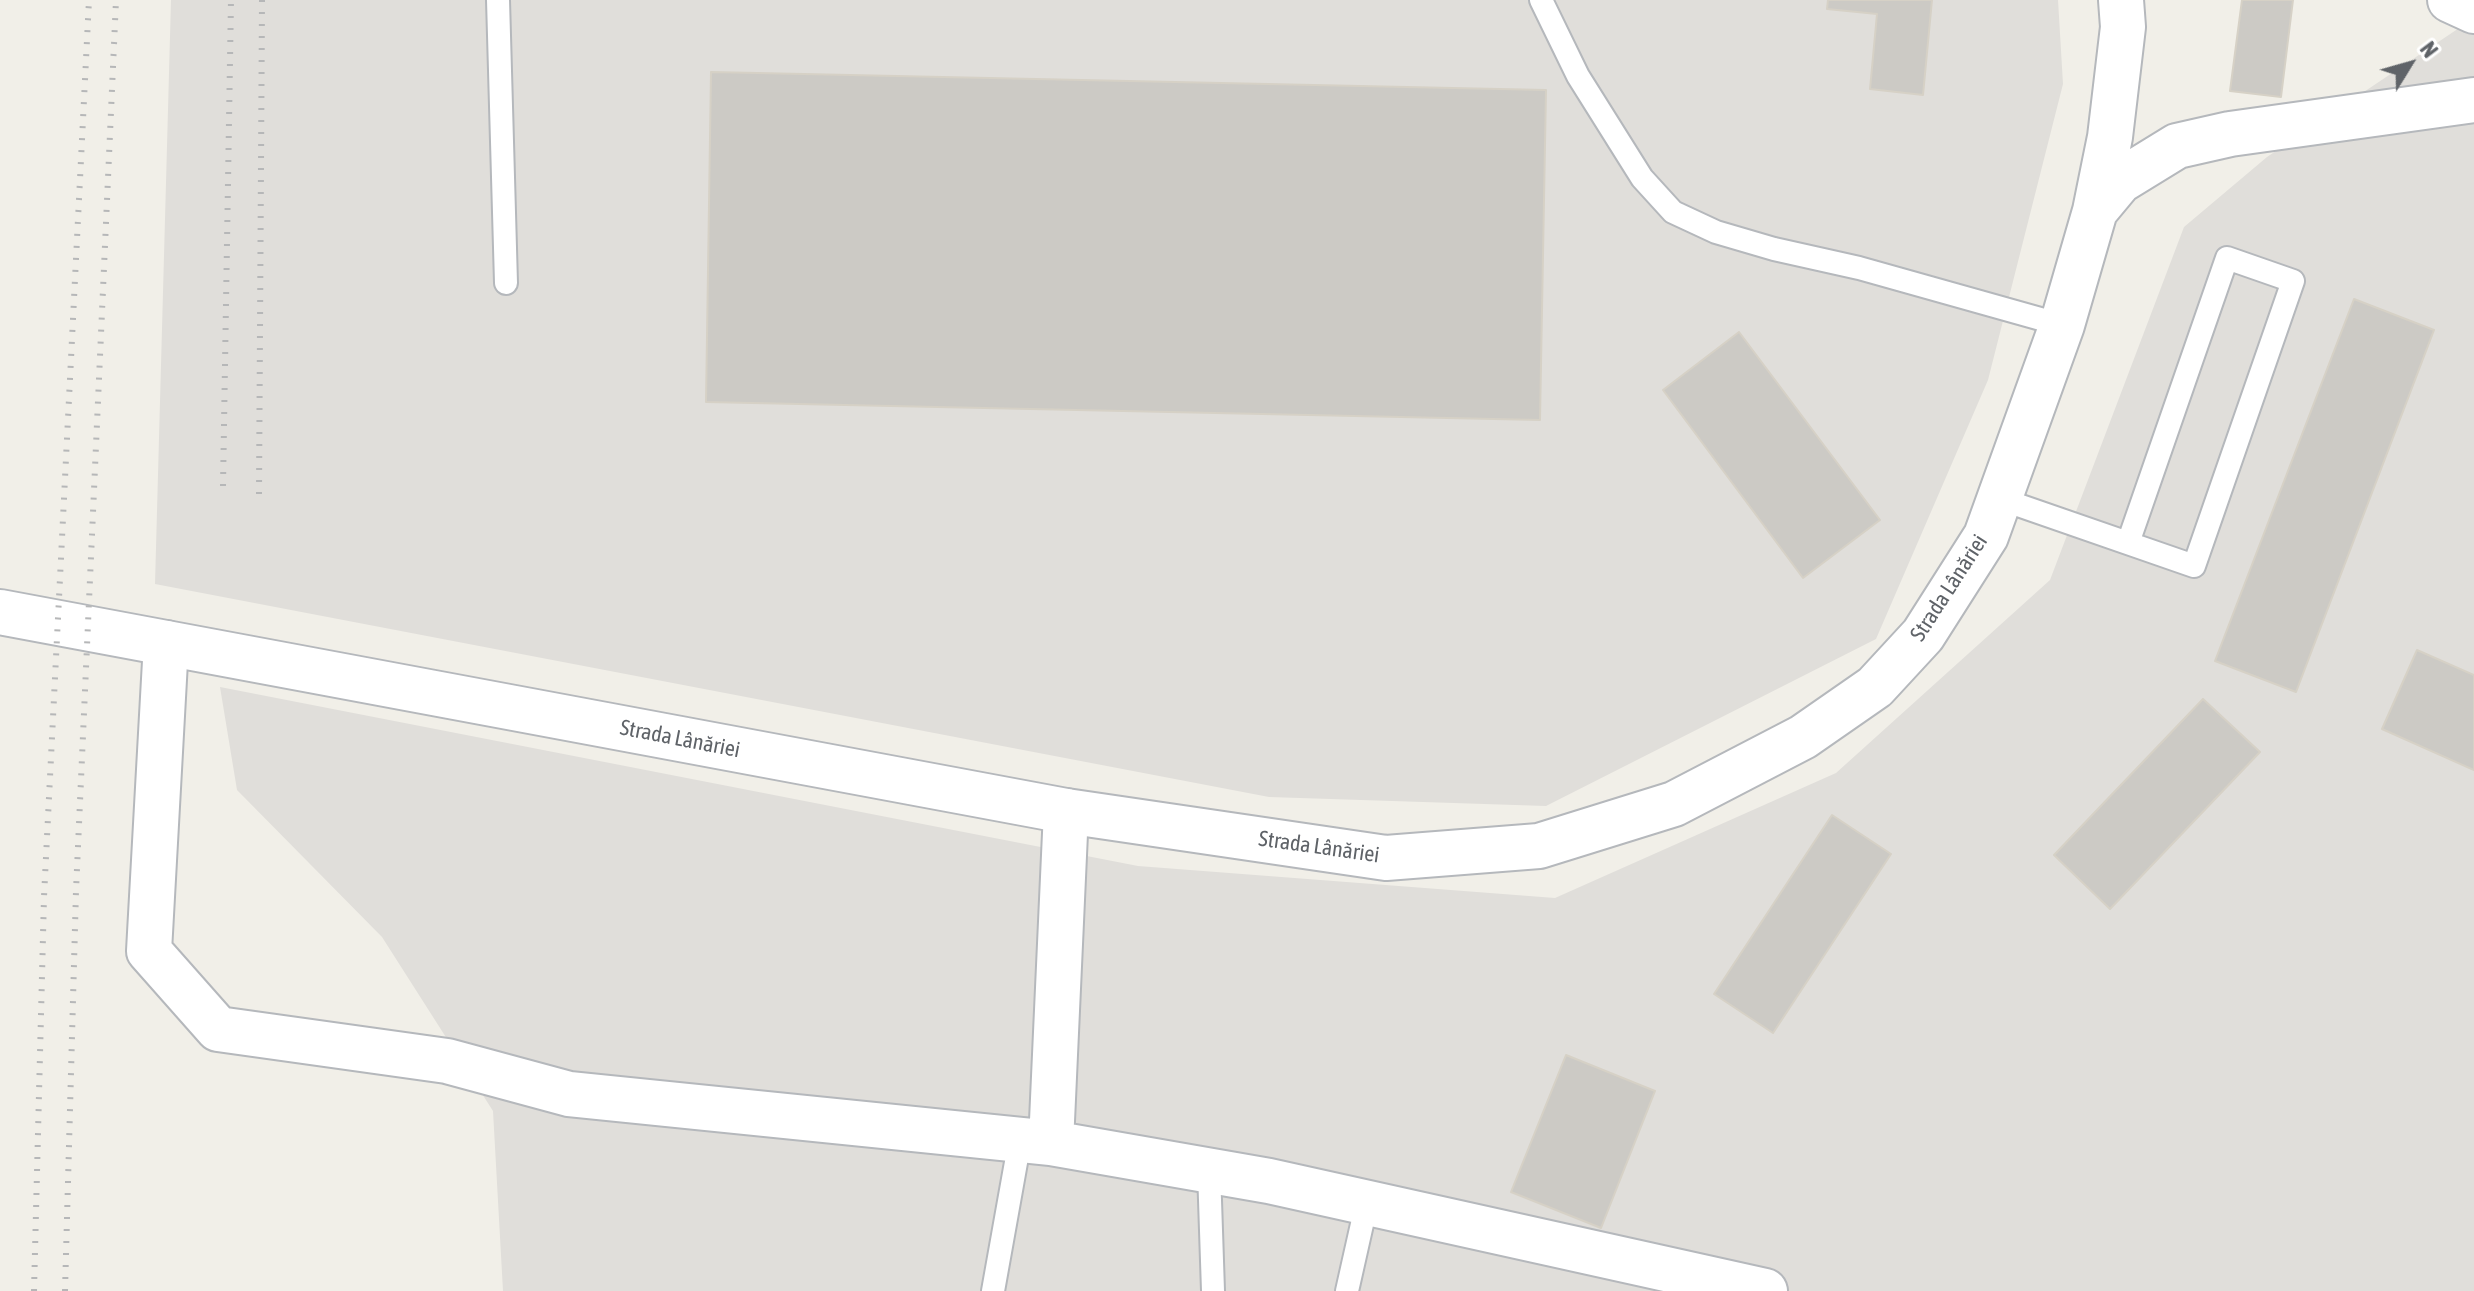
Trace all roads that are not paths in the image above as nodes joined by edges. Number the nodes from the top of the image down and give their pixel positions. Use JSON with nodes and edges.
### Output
{"nodes":[{"id":1,"x":498,"y":0,"type":"edge"},
{"id":2,"x":1541,"y":0,"type":"edge"},
{"id":3,"x":2121,"y":0,"type":"edge"},
{"id":4,"x":2450,"y":0,"type":"edge"},
{"id":5,"x":2474,"y":11,"type":"edge"},
{"id":6,"x":2474,"y":100,"type":"edge"},
{"id":7,"x":2095,"y":211,"type":"junction"},
{"id":8,"x":506,"y":283,"type":"dead end"},
{"id":9,"x":2062,"y":325,"type":"junction"},
{"id":10,"x":1999,"y":498,"type":"junction"},
{"id":11,"x":2128,"y":543,"type":"junction"},
{"id":12,"x":0,"y":612,"type":"edge"},
{"id":13,"x":166,"y":643,"type":"junction"},
{"id":14,"x":1066,"y":811,"type":"junction"},
{"id":15,"x":1036,"y":1141,"type":"junction"},
{"id":16,"x":1209,"y":1170,"type":"junction"},
{"id":17,"x":1367,"y":1202,"type":"junction"},
{"id":18,"x":1667,"y":1280,"type":"edge"},
{"id":19,"x":993,"y":1291,"type":"edge"},
{"id":20,"x":1213,"y":1291,"type":"edge"},
{"id":21,"x":1347,"y":1291,"type":"edge"},
{"id":22,"x":1765,"y":1291,"type":"edge"}],
"edges":[{"from":1,"to":8,"type":"lane"},
{"from":2,"to":9,"type":"lane"},
{"from":3,"to":7,"type":"street","name":"Strada Lânăriei"},
{"from":4,"to":5,"type":"street"},
{"from":6,"to":7,"type":"street"},
{"from":7,"to":9,"type":"street","name":"Strada Lânăriei"},
{"from":9,"to":10,"type":"street","name":"Strada Lânăriei"},
{"from":10,"to":11,"type":"lane"},
{"from":10,"to":14,"type":"street","name":"Strada Lânăriei"},
{"from":11,"to":11,"type":"lane"},
{"from":12,"to":13,"type":"street","name":"Strada Lânăriei"},
{"from":13,"to":14,"type":"street","name":"Strada Lânăriei"},
{"from":13,"to":15,"type":"street"},
{"from":14,"to":15,"type":"street"},
{"from":15,"to":16,"type":"street"},
{"from":15,"to":19,"type":"lane"},
{"from":16,"to":17,"type":"street"},
{"from":16,"to":20,"type":"lane"},
{"from":17,"to":18,"type":"street"},
{"from":17,"to":21,"type":"lane"},
{"from":18,"to":22,"type":"street"}]}
